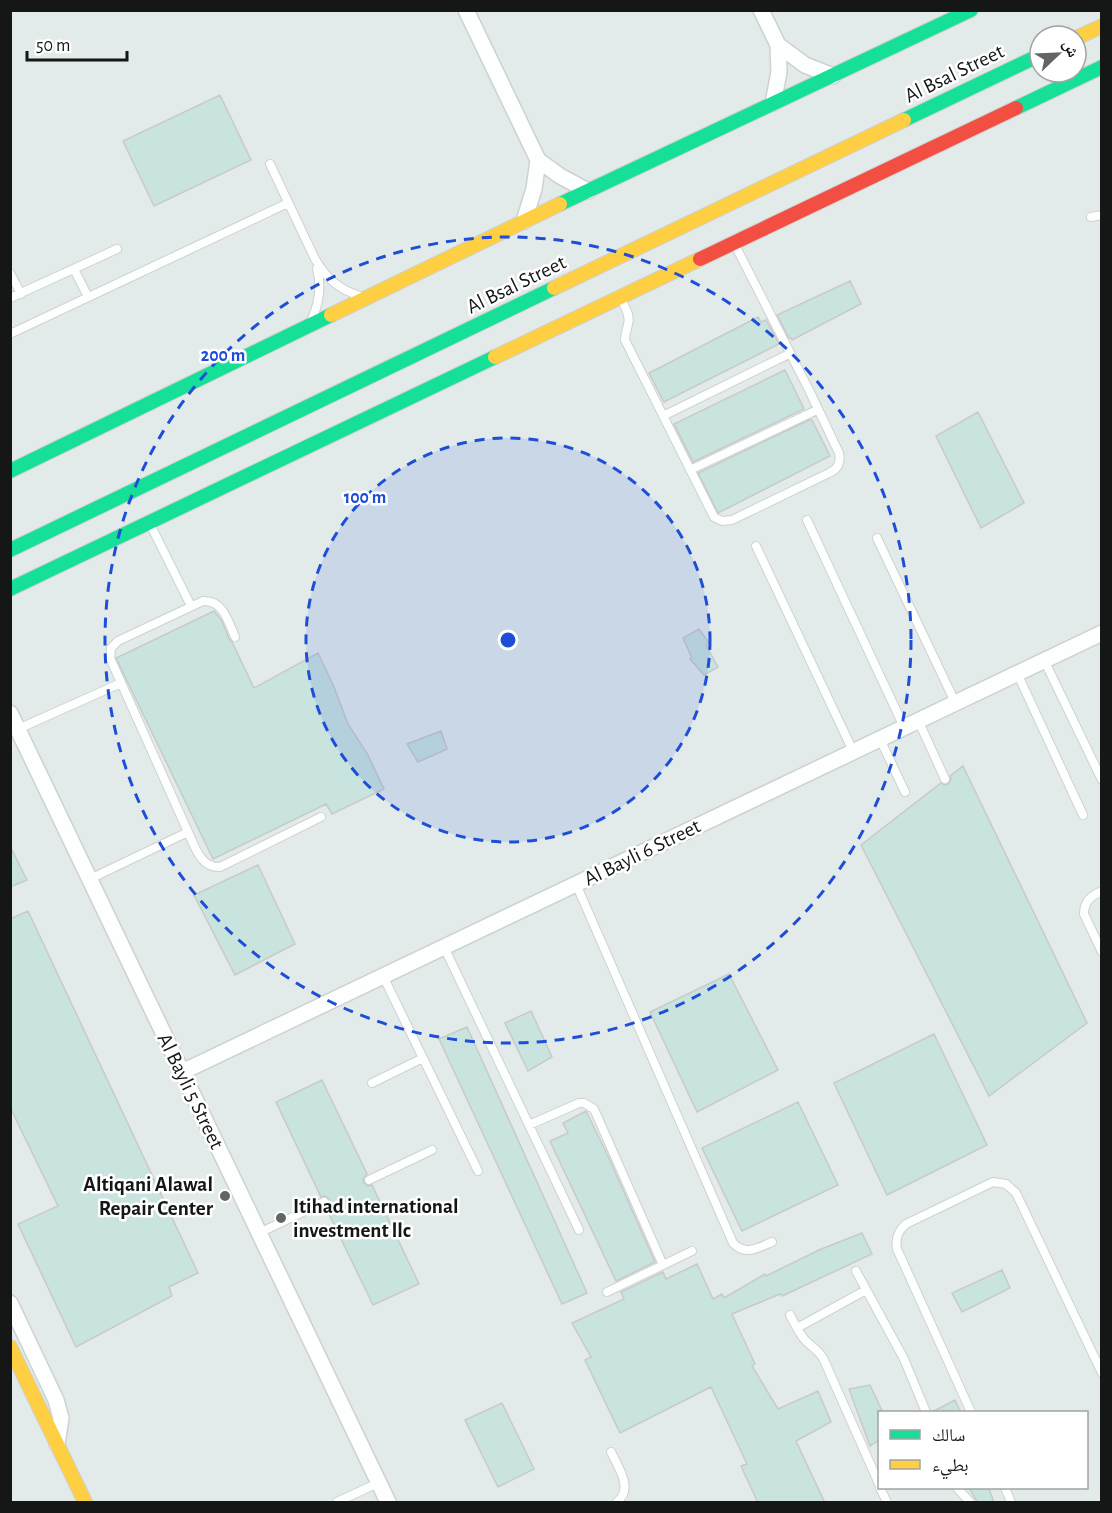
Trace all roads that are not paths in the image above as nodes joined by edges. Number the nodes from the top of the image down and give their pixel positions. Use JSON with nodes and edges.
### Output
{"nodes":[{"id":1,"x":466,"y":10,"type":"edge"},
{"id":2,"x":761,"y":10,"type":"edge"},
{"id":3,"x":971,"y":10,"type":"edge"},
{"id":4,"x":778,"y":45,"type":"junction"},
{"id":5,"x":1028,"y":61,"type":"edge"},
{"id":6,"x":1101,"y":67,"type":"edge"},
{"id":7,"x":833,"y":76,"type":"junction"},
{"id":8,"x":773,"y":103,"type":"junction"},
{"id":9,"x":538,"y":160,"type":"junction"},
{"id":10,"x":270,"y":164,"type":"dead end"},
{"id":11,"x":588,"y":191,"type":"junction"},
{"id":12,"x":288,"y":203,"type":"junction"},
{"id":13,"x":1101,"y":215,"type":"edge"},
{"id":14,"x":1091,"y":217,"type":"dead end"},
{"id":15,"x":524,"y":221,"type":"junction"},
{"id":16,"x":734,"y":243,"type":"junction"},
{"id":17,"x":117,"y":249,"type":"dead end"},
{"id":18,"x":315,"y":259,"type":"junction"},
{"id":19,"x":74,"y":269,"type":"junction"},
{"id":20,"x":10,"y":273,"type":"edge"},
{"id":21,"x":21,"y":294,"type":"junction"},
{"id":22,"x":87,"y":297,"type":"junction"},
{"id":23,"x":620,"y":297,"type":"junction"},
{"id":24,"x":10,"y":298,"type":"edge"},
{"id":25,"x":367,"y":298,"type":"junction"},
{"id":26,"x":307,"y":327,"type":"junction"},
{"id":27,"x":10,"y":334,"type":"edge"},
{"id":28,"x":789,"y":354,"type":"junction"},
{"id":29,"x":817,"y":410,"type":"junction"},
{"id":30,"x":663,"y":416,"type":"junction"},
{"id":31,"x":690,"y":470,"type":"junction"},
{"id":32,"x":10,"y":471,"type":"edge"},
{"id":33,"x":807,"y":520,"type":"dead end"},
{"id":34,"x":149,"y":522,"type":"junction"},
{"id":35,"x":877,"y":538,"type":"dead end"},
{"id":36,"x":756,"y":546,"type":"dead end"},
{"id":37,"x":10,"y":550,"type":"edge"},
{"id":38,"x":10,"y":589,"type":"edge"},
{"id":39,"x":191,"y":606,"type":"junction"},
{"id":40,"x":1101,"y":633,"type":"edge"},
{"id":41,"x":235,"y":637,"type":"dead end"},
{"id":42,"x":1044,"y":660,"type":"junction"},
{"id":43,"x":1017,"y":673,"type":"junction"},
{"id":44,"x":121,"y":683,"type":"junction"},
{"id":45,"x":955,"y":702,"type":"junction"},
{"id":46,"x":14,"y":723,"type":"edge"},
{"id":47,"x":911,"y":724,"type":"junction"},
{"id":48,"x":880,"y":739,"type":"junction"},
{"id":49,"x":854,"y":751,"type":"junction"},
{"id":50,"x":945,"y":779,"type":"dead end"},
{"id":51,"x":1101,"y":780,"type":"edge"},
{"id":52,"x":904,"y":792,"type":"dead end"},
{"id":53,"x":1083,"y":815,"type":"dead end"},
{"id":54,"x":321,"y":818,"type":"dead end"},
{"id":55,"x":188,"y":832,"type":"junction"},
{"id":56,"x":90,"y":879,"type":"junction"},
{"id":57,"x":576,"y":884,"type":"junction"},
{"id":58,"x":1101,"y":891,"type":"edge"},
{"id":59,"x":444,"y":947,"type":"junction"},
{"id":60,"x":1101,"y":952,"type":"edge"},
{"id":61,"x":383,"y":976,"type":"junction"},
{"id":62,"x":423,"y":1058,"type":"junction"},
{"id":63,"x":182,"y":1072,"type":"junction"},
{"id":64,"x":372,"y":1083,"type":"dead end"},
{"id":65,"x":529,"y":1125,"type":"junction"},
{"id":66,"x":432,"y":1150,"type":"dead end"},
{"id":67,"x":478,"y":1171,"type":"dead end"},
{"id":68,"x":369,"y":1180,"type":"dead end"},
{"id":69,"x":324,"y":1202,"type":"dead end"},
{"id":70,"x":579,"y":1230,"type":"dead end"},
{"id":71,"x":259,"y":1233,"type":"junction"},
{"id":72,"x":772,"y":1242,"type":"dead end"},
{"id":73,"x":692,"y":1251,"type":"dead end"},
{"id":74,"x":663,"y":1265,"type":"junction"},
{"id":75,"x":855,"y":1271,"type":"dead end"},
{"id":76,"x":866,"y":1290,"type":"junction"},
{"id":77,"x":607,"y":1292,"type":"dead end"},
{"id":78,"x":10,"y":1302,"type":"edge"},
{"id":79,"x":790,"y":1315,"type":"dead end"},
{"id":80,"x":797,"y":1328,"type":"junction"},
{"id":81,"x":10,"y":1347,"type":"edge"},
{"id":82,"x":1101,"y":1373,"type":"edge"},
{"id":83,"x":925,"y":1411,"type":"edge"},
{"id":84,"x":970,"y":1411,"type":"edge"},
{"id":85,"x":57,"y":1444,"type":"junction"},
{"id":86,"x":611,"y":1452,"type":"dead end"},
{"id":87,"x":878,"y":1482,"type":"edge"},
{"id":88,"x":378,"y":1483,"type":"junction"},
{"id":89,"x":881,"y":1489,"type":"edge"},
{"id":90,"x":958,"y":1489,"type":"edge"},
{"id":91,"x":1005,"y":1489,"type":"edge"},
{"id":92,"x":85,"y":1503,"type":"edge"},
{"id":93,"x":337,"y":1503,"type":"edge"},
{"id":94,"x":388,"y":1503,"type":"edge"},
{"id":95,"x":617,"y":1503,"type":"edge"},
{"id":96,"x":887,"y":1503,"type":"edge"},
{"id":97,"x":970,"y":1503,"type":"edge"},
{"id":98,"x":1011,"y":1503,"type":"edge"}],
"edges":[{"from":1,"to":9,"type":"street"},
{"from":2,"to":4,"type":"street"},
{"from":3,"to":7,"type":"street"},
{"from":4,"to":7,"type":"street"},
{"from":4,"to":8,"type":"street"},
{"from":5,"to":37,"type":"street","name":"Al Bsal Street"},
{"from":6,"to":16,"type":"street"},
{"from":7,"to":8,"type":"street"},
{"from":8,"to":11,"type":"street"},
{"from":9,"to":11,"type":"street"},
{"from":9,"to":15,"type":"street"},
{"from":10,"to":12,"type":"lane"},
{"from":11,"to":15,"type":"street"},
{"from":12,"to":18,"type":"lane"},
{"from":12,"to":22,"type":"lane"},
{"from":13,"to":14,"type":"lane"},
{"from":15,"to":25,"type":"street"},
{"from":16,"to":23,"type":"street"},
{"from":16,"to":28,"type":"lane"},
{"from":17,"to":19,"type":"lane"},
{"from":18,"to":25,"type":"lane"},
{"from":18,"to":26,"type":"lane"},
{"from":19,"to":21,"type":"lane"},
{"from":19,"to":22,"type":"lane"},
{"from":20,"to":21,"type":"lane"},
{"from":21,"to":24,"type":"lane"},
{"from":22,"to":27,"type":"lane"},
{"from":23,"to":30,"type":"lane"},
{"from":23,"to":34,"type":"street"},
{"from":25,"to":26,"type":"street"},
{"from":26,"to":32,"type":"street"},
{"from":28,"to":29,"type":"lane"},
{"from":28,"to":30,"type":"lane"},
{"from":29,"to":31,"type":"lane"},
{"from":29,"to":31,"type":"lane"},
{"from":30,"to":31,"type":"lane"},
{"from":33,"to":47,"type":"lane"},
{"from":34,"to":38,"type":"street"},
{"from":34,"to":39,"type":"lane"},
{"from":35,"to":45,"type":"lane"},
{"from":36,"to":49,"type":"lane"},
{"from":39,"to":41,"type":"lane"},
{"from":39,"to":44,"type":"lane"},
{"from":40,"to":42,"type":"street","name":"Al Bayli 6 Street"},
{"from":42,"to":43,"type":"street","name":"Al Bayli 6 Street"},
{"from":42,"to":51,"type":"lane"},
{"from":43,"to":45,"type":"street","name":"Al Bayli 6 Street"},
{"from":43,"to":53,"type":"lane"},
{"from":44,"to":46,"type":"lane"},
{"from":44,"to":55,"type":"lane"},
{"from":45,"to":47,"type":"street","name":"Al Bayli 6 Street"},
{"from":46,"to":56,"type":"street","name":"Al Bayli 5 Street"},
{"from":47,"to":48,"type":"street","name":"Al Bayli 6 Street"},
{"from":47,"to":50,"type":"lane"},
{"from":48,"to":49,"type":"street","name":"Al Bayli 6 Street"},
{"from":48,"to":52,"type":"lane"},
{"from":49,"to":57,"type":"street","name":"Al Bayli 6 Street"},
{"from":54,"to":55,"type":"lane"},
{"from":55,"to":56,"type":"lane"},
{"from":56,"to":63,"type":"street","name":"Al Bayli 5 Street"},
{"from":57,"to":59,"type":"street","name":"Al Bayli 6 Street"},
{"from":57,"to":72,"type":"lane"},
{"from":58,"to":60,"type":"lane"},
{"from":59,"to":61,"type":"street","name":"Al Bayli 6 Street"},
{"from":59,"to":65,"type":"lane"},
{"from":61,"to":62,"type":"lane"},
{"from":61,"to":63,"type":"street","name":"Al Bayli 6 Street"},
{"from":62,"to":64,"type":"lane"},
{"from":62,"to":67,"type":"lane"},
{"from":63,"to":71,"type":"street","name":"Al Bayli 5 Street"},
{"from":65,"to":70,"type":"lane"},
{"from":65,"to":74,"type":"lane"},
{"from":66,"to":68,"type":"lane"},
{"from":69,"to":71,"type":"lane"},
{"from":71,"to":88,"type":"street","name":"Al Bayli 5 Street"},
{"from":73,"to":74,"type":"lane"},
{"from":74,"to":77,"type":"lane"},
{"from":75,"to":76,"type":"lane"},
{"from":76,"to":80,"type":"lane"},
{"from":76,"to":83,"type":"lane"},
{"from":78,"to":85,"type":"street"},
{"from":79,"to":80,"type":"lane"},
{"from":80,"to":87,"type":"lane"},
{"from":81,"to":85,"type":"street"},
{"from":82,"to":84,"type":"lane"},
{"from":85,"to":92,"type":"street"},
{"from":86,"to":95,"type":"lane"},
{"from":88,"to":93,"type":"lane"},
{"from":88,"to":94,"type":"street","name":"Al Bayli 5 Street"},
{"from":89,"to":96,"type":"lane"},
{"from":90,"to":97,"type":"lane"},
{"from":91,"to":98,"type":"lane"}]}
